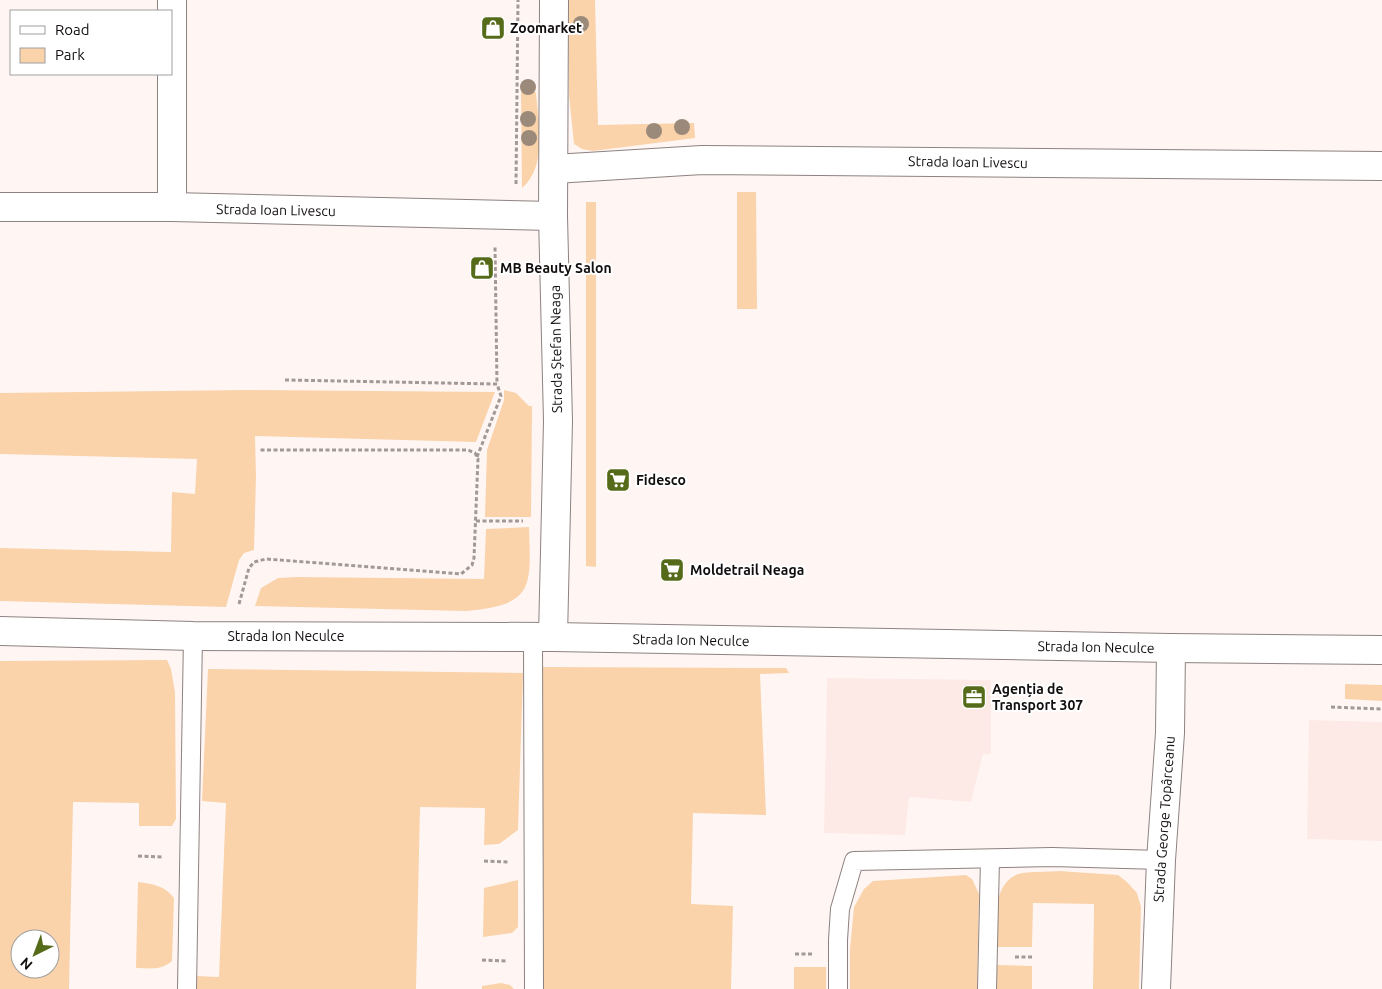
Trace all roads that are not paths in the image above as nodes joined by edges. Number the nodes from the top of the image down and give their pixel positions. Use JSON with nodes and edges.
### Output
{"nodes":[{"id":1,"x":172,"y":0,"type":"edge"},
{"id":2,"x":554,"y":0,"type":"edge"},
{"id":3,"x":1382,"y":166,"type":"edge"},
{"id":4,"x":554,"y":169,"type":"junction"},
{"id":5,"x":172,"y":207,"type":"junction"},
{"id":6,"x":0,"y":208,"type":"edge"},
{"id":7,"x":553,"y":216,"type":"junction"},
{"id":8,"x":0,"y":631,"type":"edge"},
{"id":9,"x":193,"y":636,"type":"junction"},
{"id":10,"x":543,"y":637,"type":"junction"},
{"id":11,"x":1171,"y":648,"type":"junction"},
{"id":12,"x":1382,"y":650,"type":"edge"},
{"id":13,"x":990,"y":859,"type":"junction"},
{"id":14,"x":1161,"y":860,"type":"junction"},
{"id":15,"x":187,"y":989,"type":"edge"},
{"id":16,"x":534,"y":989,"type":"edge"},
{"id":17,"x":838,"y":989,"type":"edge"},
{"id":18,"x":987,"y":989,"type":"edge"},
{"id":19,"x":1156,"y":989,"type":"edge"}],
"edges":[{"from":1,"to":5,"type":"street"},
{"from":2,"to":4,"type":"street","name":"Strada Ștefan Neaga"},
{"from":3,"to":4,"type":"street","name":"Strada Ioan Livescu"},
{"from":4,"to":7,"type":"street","name":"Strada Ștefan Neaga"},
{"from":5,"to":6,"type":"street","name":"Strada Ioan Livescu"},
{"from":5,"to":7,"type":"street","name":"Strada Ioan Livescu"},
{"from":7,"to":10,"type":"street","name":"Strada Ștefan Neaga"},
{"from":8,"to":9,"type":"street","name":"Strada Ion Neculce"},
{"from":9,"to":10,"type":"street","name":"Strada Ion Neculce"},
{"from":9,"to":15,"type":"lane"},
{"from":10,"to":11,"type":"street","name":"Strada Ion Neculce"},
{"from":10,"to":16,"type":"lane"},
{"from":11,"to":12,"type":"street","name":"Strada Ion Neculce"},
{"from":11,"to":14,"type":"street","name":"Strada George Topârceanu"},
{"from":13,"to":14,"type":"lane"},
{"from":13,"to":17,"type":"lane"},
{"from":13,"to":18,"type":"lane"},
{"from":14,"to":19,"type":"street","name":"Strada George Topârceanu"}]}
